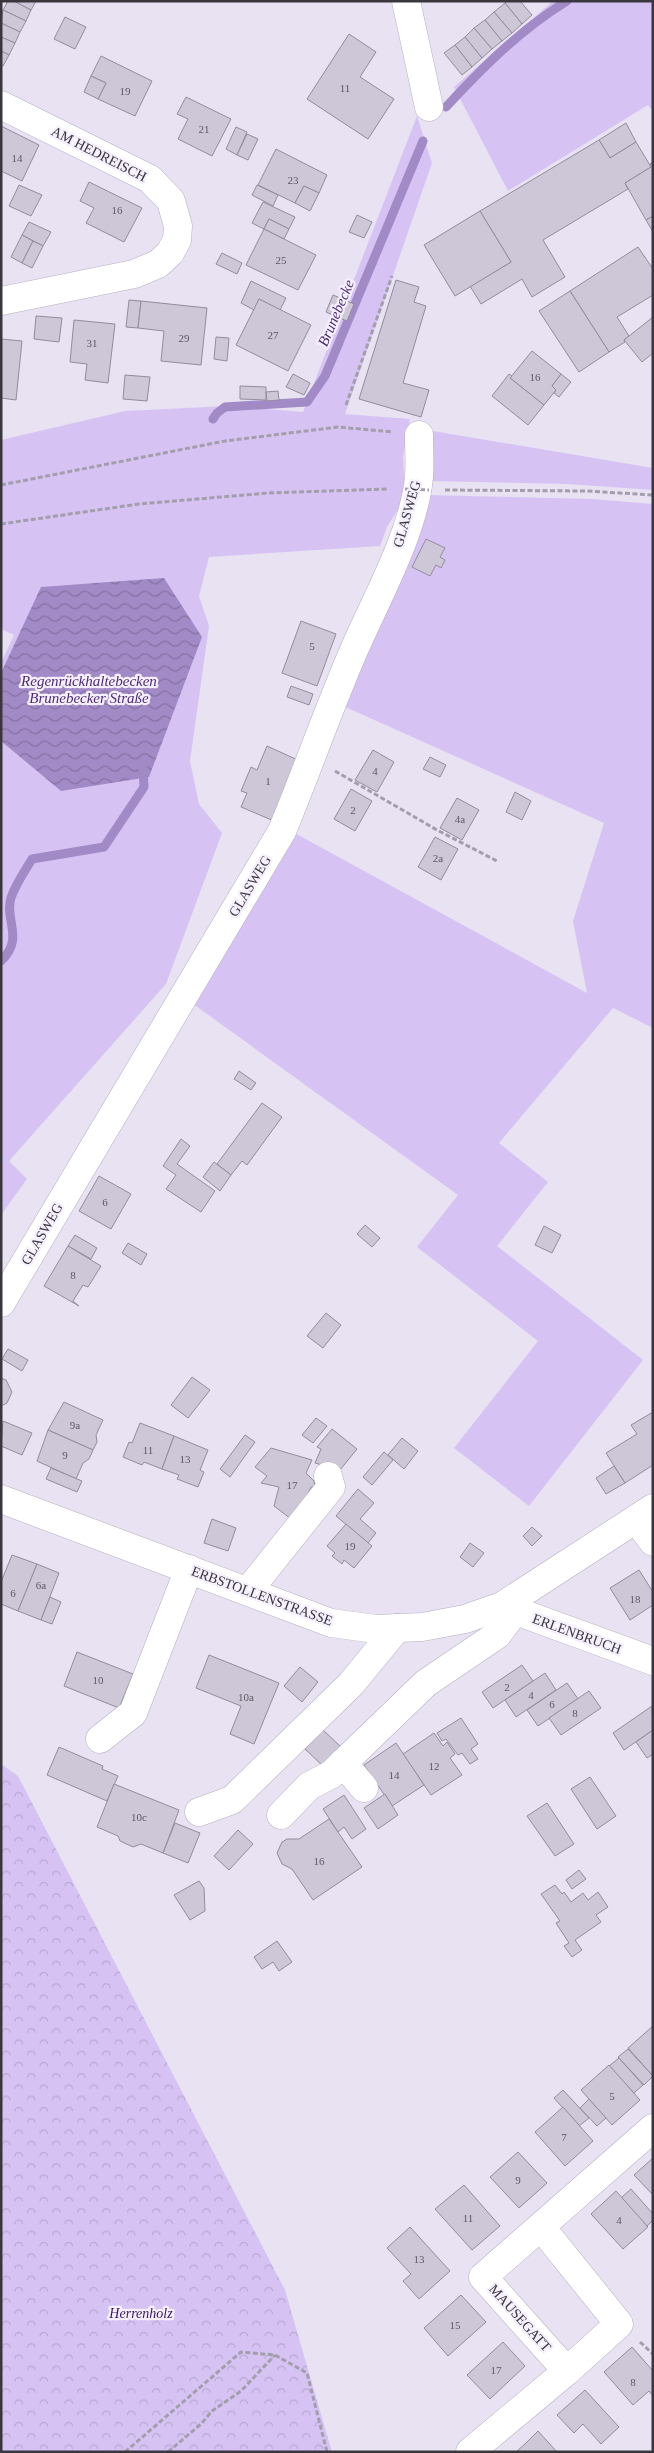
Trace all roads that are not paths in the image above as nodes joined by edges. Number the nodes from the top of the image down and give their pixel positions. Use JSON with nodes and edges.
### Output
{"nodes":[{"id":1,"x":406,"y":1,"type":"edge"},
{"id":2,"x":1,"y":105,"type":"edge"},
{"id":3,"x":429,"y":108,"type":"dead end"},
{"id":4,"x":1,"y":301,"type":"edge"},
{"id":5,"x":419,"y":435,"type":"road end"},
{"id":6,"x":1,"y":1303,"type":"edge"},
{"id":7,"x":328,"y":1476,"type":"dead end"},
{"id":8,"x":1,"y":1499,"type":"edge"},
{"id":9,"x":644,"y":1513,"type":"edge"},
{"id":10,"x":653,"y":1542,"type":"edge"},
{"id":11,"x":189,"y":1569,"type":"junction"},
{"id":12,"x":248,"y":1591,"type":"junction"},
{"id":13,"x":508,"y":1609,"type":"junction"},
{"id":14,"x":397,"y":1628,"type":"junction"},
{"id":15,"x":653,"y":1661,"type":"edge"},
{"id":16,"x":100,"y":1739,"type":"dead end"},
{"id":17,"x":343,"y":1763,"type":"junction"},
{"id":18,"x":364,"y":1788,"type":"dead end"},
{"id":19,"x":199,"y":1812,"type":"dead end"},
{"id":20,"x":281,"y":1815,"type":"dead end"},
{"id":21,"x":653,"y":2128,"type":"edge"},
{"id":22,"x":541,"y":2228,"type":"junction"},
{"id":23,"x":567,"y":2371,"type":"junction"},
{"id":24,"x":470,"y":2452,"type":"edge"}],
"edges":[{"from":1,"to":3,"type":"street"},
{"from":2,"to":4,"type":"street","name":"AM HEDREISCH"},
{"from":5,"to":6,"type":"street","name":"GLASWEG"},
{"from":7,"to":12,"type":"street"},
{"from":8,"to":11,"type":"street","name":"ERBSTOLLENSTRASSE"},
{"from":9,"to":10,"type":"street"},
{"from":9,"to":13,"type":"street","name":"ERBSTOLLENSTRASSE"},
{"from":11,"to":12,"type":"street","name":"ERBSTOLLENSTRASSE"},
{"from":11,"to":16,"type":"street"},
{"from":12,"to":14,"type":"street","name":"ERBSTOLLENSTRASSE"},
{"from":13,"to":14,"type":"street","name":"ERBSTOLLENSTRASSE"},
{"from":13,"to":15,"type":"street","name":"ERLENBRUCH"},
{"from":13,"to":17,"type":"street"},
{"from":14,"to":19,"type":"street"},
{"from":17,"to":18,"type":"street"},
{"from":17,"to":20,"type":"street"},
{"from":21,"to":22,"type":"street","name":"MAUSEGATT"},
{"from":22,"to":23,"type":"street"},
{"from":22,"to":23,"type":"street","name":"MAUSEGATT"},
{"from":23,"to":24,"type":"street"}]}
